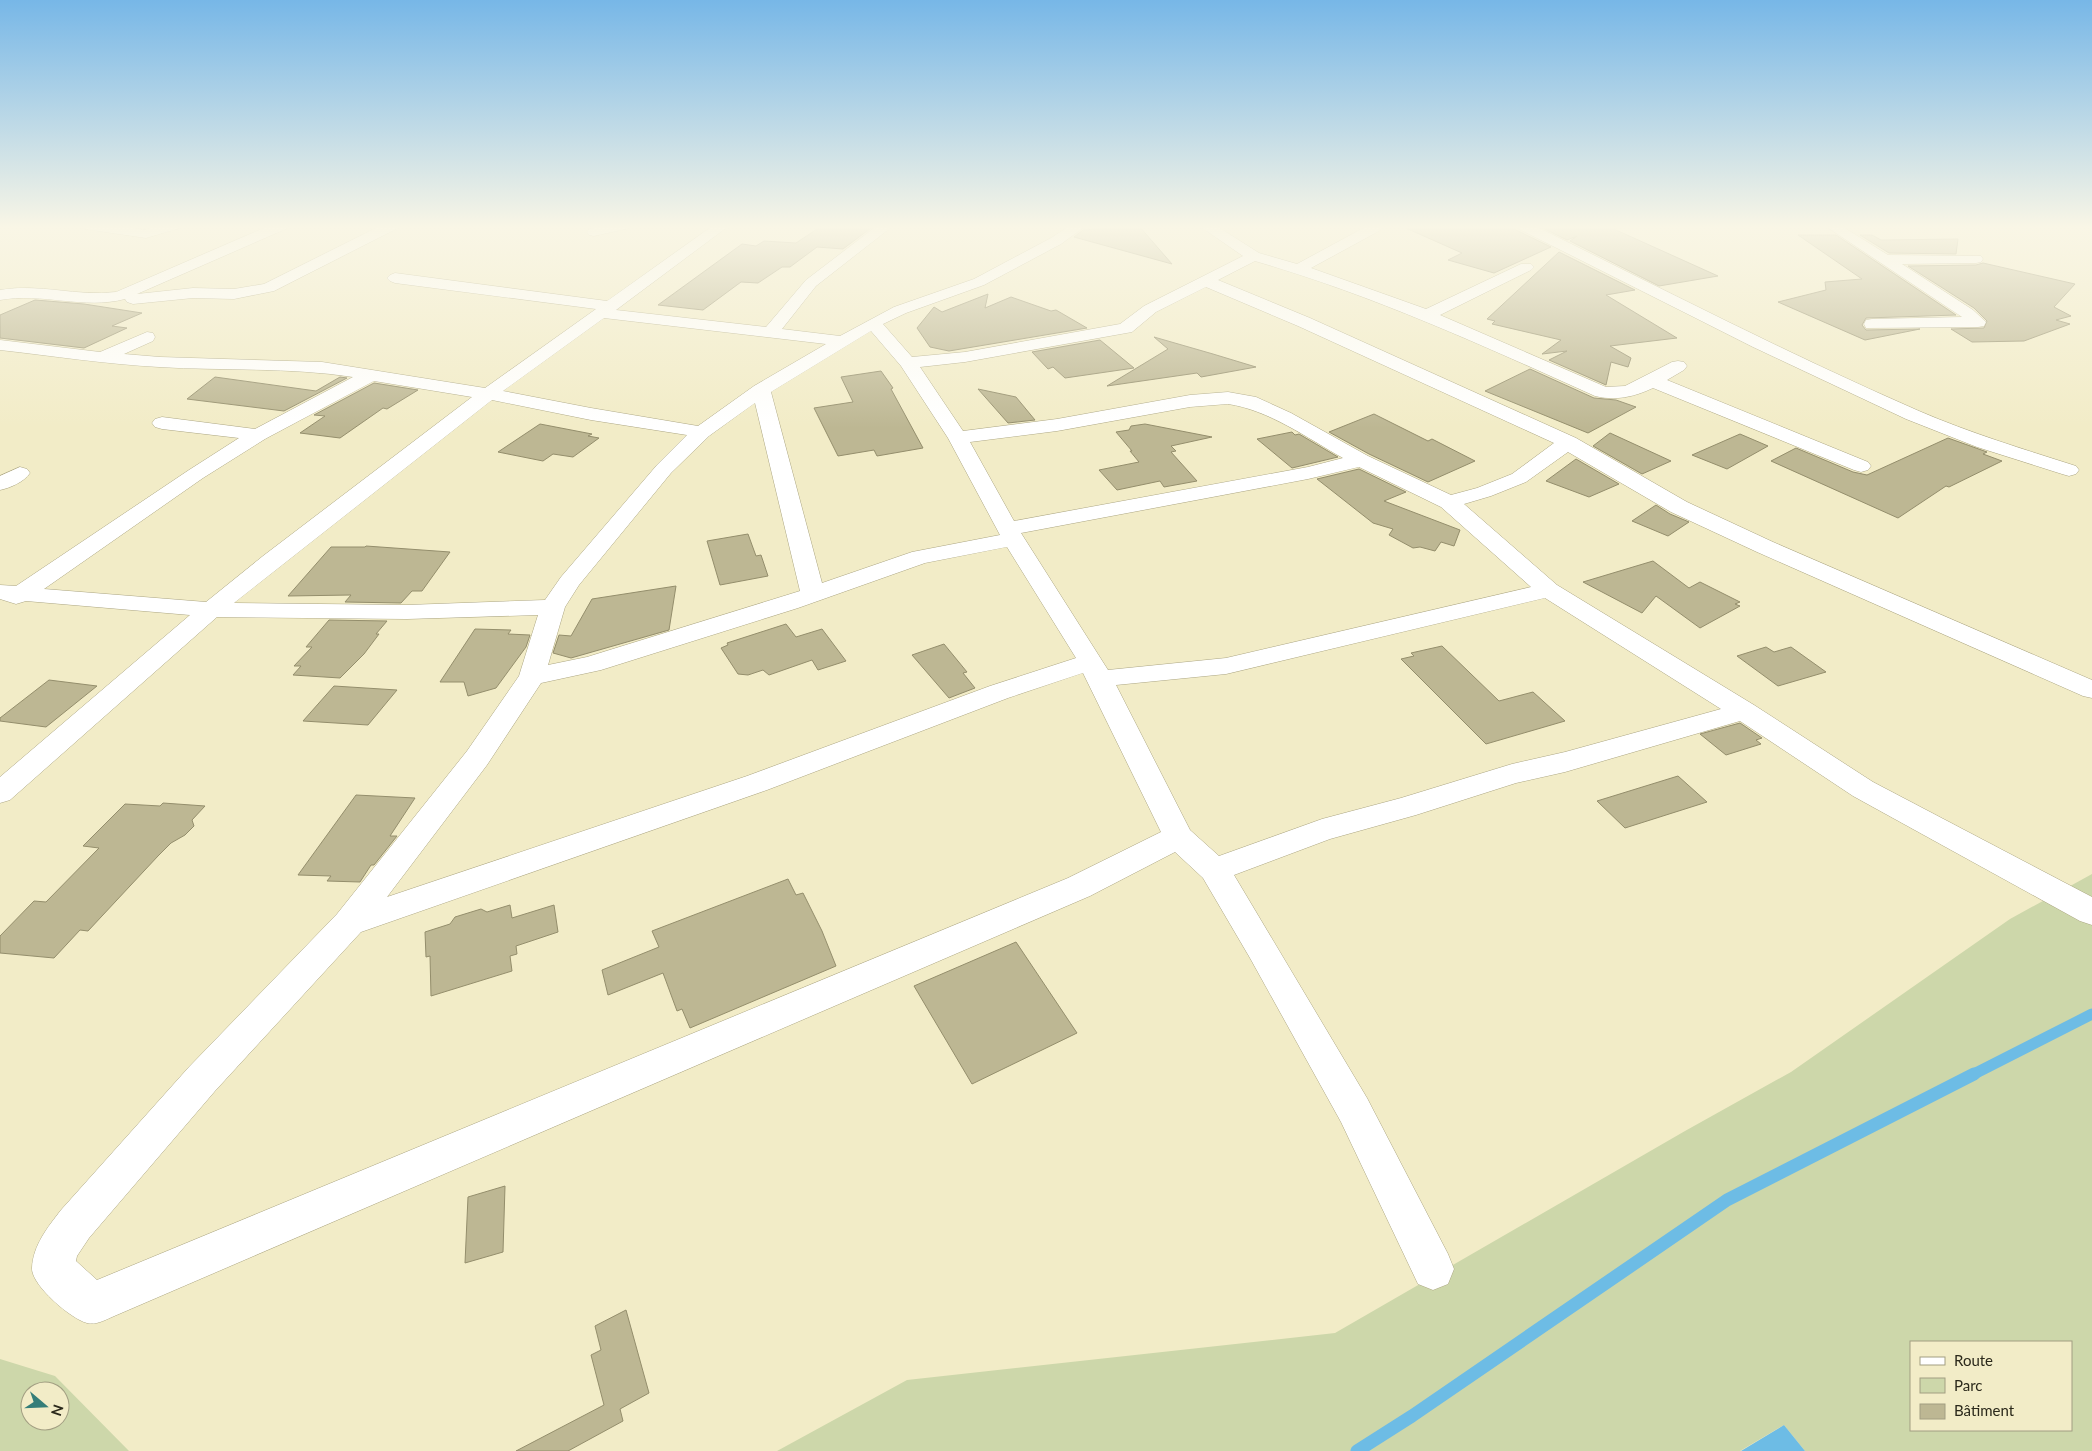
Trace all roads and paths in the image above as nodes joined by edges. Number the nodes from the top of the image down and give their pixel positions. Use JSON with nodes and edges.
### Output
{"nodes":[{"id":1,"x":53,"y":293,"type":"edge"},
{"id":2,"x":127,"y":293,"type":"edge"},
{"id":3,"x":241,"y":293,"type":"edge"},
{"id":4,"x":492,"y":293,"type":"edge"},
{"id":5,"x":631,"y":293,"type":"edge"},
{"id":6,"x":803,"y":293,"type":"edge"},
{"id":7,"x":949,"y":293,"type":"edge"},
{"id":8,"x":1183,"y":293,"type":"edge"},
{"id":9,"x":1234,"y":293,"type":"edge"},
{"id":10,"x":1365,"y":293,"type":"edge"},
{"id":11,"x":1473,"y":293,"type":"edge"},
{"id":12,"x":1658,"y":293,"type":"edge"},
{"id":13,"x":1936,"y":293,"type":"edge"},
{"id":14,"x":119,"y":296,"type":"junction"},
{"id":15,"x":607,"y":310,"type":"junction"},
{"id":16,"x":1427,"y":315,"type":"junction"},
{"id":17,"x":873,"y":323,"type":"junction"},
{"id":18,"x":1872,"y":324,"type":"dead end"},
{"id":19,"x":771,"y":332,"type":"junction"},
{"id":20,"x":148,"y":336,"type":"dead end"},
{"id":21,"x":843,"y":341,"type":"junction"},
{"id":22,"x":0,"y":345,"type":"edge"},
{"id":23,"x":102,"y":357,"type":"junction"},
{"id":24,"x":908,"y":363,"type":"junction"},
{"id":25,"x":1678,"y":366,"type":"dead end"},
{"id":26,"x":371,"y":375,"type":"junction"},
{"id":27,"x":1652,"y":381,"type":"junction"},
{"id":28,"x":760,"y":390,"type":"junction"},
{"id":29,"x":488,"y":394,"type":"junction"},
{"id":30,"x":162,"y":423,"type":"dead end"},
{"id":31,"x":702,"y":432,"type":"junction"},
{"id":32,"x":258,"y":435,"type":"junction"},
{"id":33,"x":958,"y":438,"type":"junction"},
{"id":34,"x":1569,"y":442,"type":"junction"},
{"id":35,"x":1361,"y":460,"type":"junction"},
{"id":36,"x":1861,"y":466,"type":"dead end"},
{"id":37,"x":2070,"y":470,"type":"dead end"},
{"id":38,"x":20,"y":473,"type":"dead end"},
{"id":39,"x":0,"y":484,"type":"edge"},
{"id":40,"x":1449,"y":502,"type":"junction"},
{"id":41,"x":1011,"y":534,"type":"junction"},
{"id":42,"x":1549,"y":590,"type":"junction"},
{"id":43,"x":10,"y":593,"type":"edge"},
{"id":44,"x":813,"y":594,"type":"junction"},
{"id":45,"x":553,"y":607,"type":"junction"},
{"id":46,"x":0,"y":608,"type":"edge"},
{"id":47,"x":211,"y":610,"type":"junction"},
{"id":48,"x":1095,"y":671,"type":"junction"},
{"id":49,"x":532,"y":677,"type":"junction"},
{"id":50,"x":2092,"y":690,"type":"edge"},
{"id":51,"x":1744,"y":711,"type":"junction"},
{"id":52,"x":0,"y":793,"type":"edge"},
{"id":53,"x":1178,"y":837,"type":"junction"},
{"id":54,"x":1214,"y":870,"type":"junction"},
{"id":55,"x":2092,"y":912,"type":"edge"},
{"id":56,"x":349,"y":923,"type":"junction"},
{"id":57,"x":1433,"y":1269,"type":"dead end"}],
"edges":[{"from":1,"to":14,"type":"street"},
{"from":2,"to":14,"type":"street"},
{"from":3,"to":14,"type":"street"},
{"from":4,"to":15,"type":"street"},
{"from":5,"to":15,"type":"street"},
{"from":6,"to":19,"type":"street"},
{"from":7,"to":17,"type":"street"},
{"from":8,"to":24,"type":"street"},
{"from":9,"to":34,"type":"street"},
{"from":10,"to":16,"type":"street"},
{"from":11,"to":16,"type":"street"},
{"from":12,"to":37,"type":"street"},
{"from":13,"to":18,"type":"street"},
{"from":15,"to":19,"type":"street"},
{"from":15,"to":29,"type":"street"},
{"from":16,"to":27,"type":"street"},
{"from":17,"to":21,"type":"street"},
{"from":17,"to":24,"type":"street"},
{"from":19,"to":21,"type":"street"},
{"from":20,"to":23,"type":"street"},
{"from":21,"to":28,"type":"street"},
{"from":22,"to":23,"type":"street"},
{"from":23,"to":26,"type":"street"},
{"from":24,"to":33,"type":"street"},
{"from":25,"to":27,"type":"street"},
{"from":26,"to":29,"type":"street"},
{"from":26,"to":32,"type":"street"},
{"from":27,"to":36,"type":"street"},
{"from":28,"to":31,"type":"street"},
{"from":28,"to":44,"type":"street"},
{"from":29,"to":31,"type":"street"},
{"from":29,"to":47,"type":"street"},
{"from":30,"to":32,"type":"street"},
{"from":31,"to":45,"type":"street"},
{"from":32,"to":43,"type":"street"},
{"from":33,"to":35,"type":"street"},
{"from":33,"to":41,"type":"street"},
{"from":34,"to":40,"type":"street"},
{"from":34,"to":50,"type":"street"},
{"from":35,"to":40,"type":"street"},
{"from":35,"to":41,"type":"street"},
{"from":38,"to":39,"type":"street"},
{"from":40,"to":42,"type":"street"},
{"from":41,"to":44,"type":"street"},
{"from":41,"to":48,"type":"street"},
{"from":42,"to":48,"type":"street"},
{"from":42,"to":51,"type":"street"},
{"from":43,"to":46,"type":"street"},
{"from":43,"to":47,"type":"street"},
{"from":44,"to":49,"type":"street"},
{"from":45,"to":47,"type":"street"},
{"from":45,"to":49,"type":"street"},
{"from":47,"to":52,"type":"street"},
{"from":48,"to":53,"type":"street"},
{"from":48,"to":56,"type":"street"},
{"from":49,"to":56,"type":"street"},
{"from":51,"to":54,"type":"street"},
{"from":51,"to":55,"type":"street"},
{"from":53,"to":54,"type":"street"},
{"from":53,"to":56,"type":"street"},
{"from":54,"to":57,"type":"street"}]}
